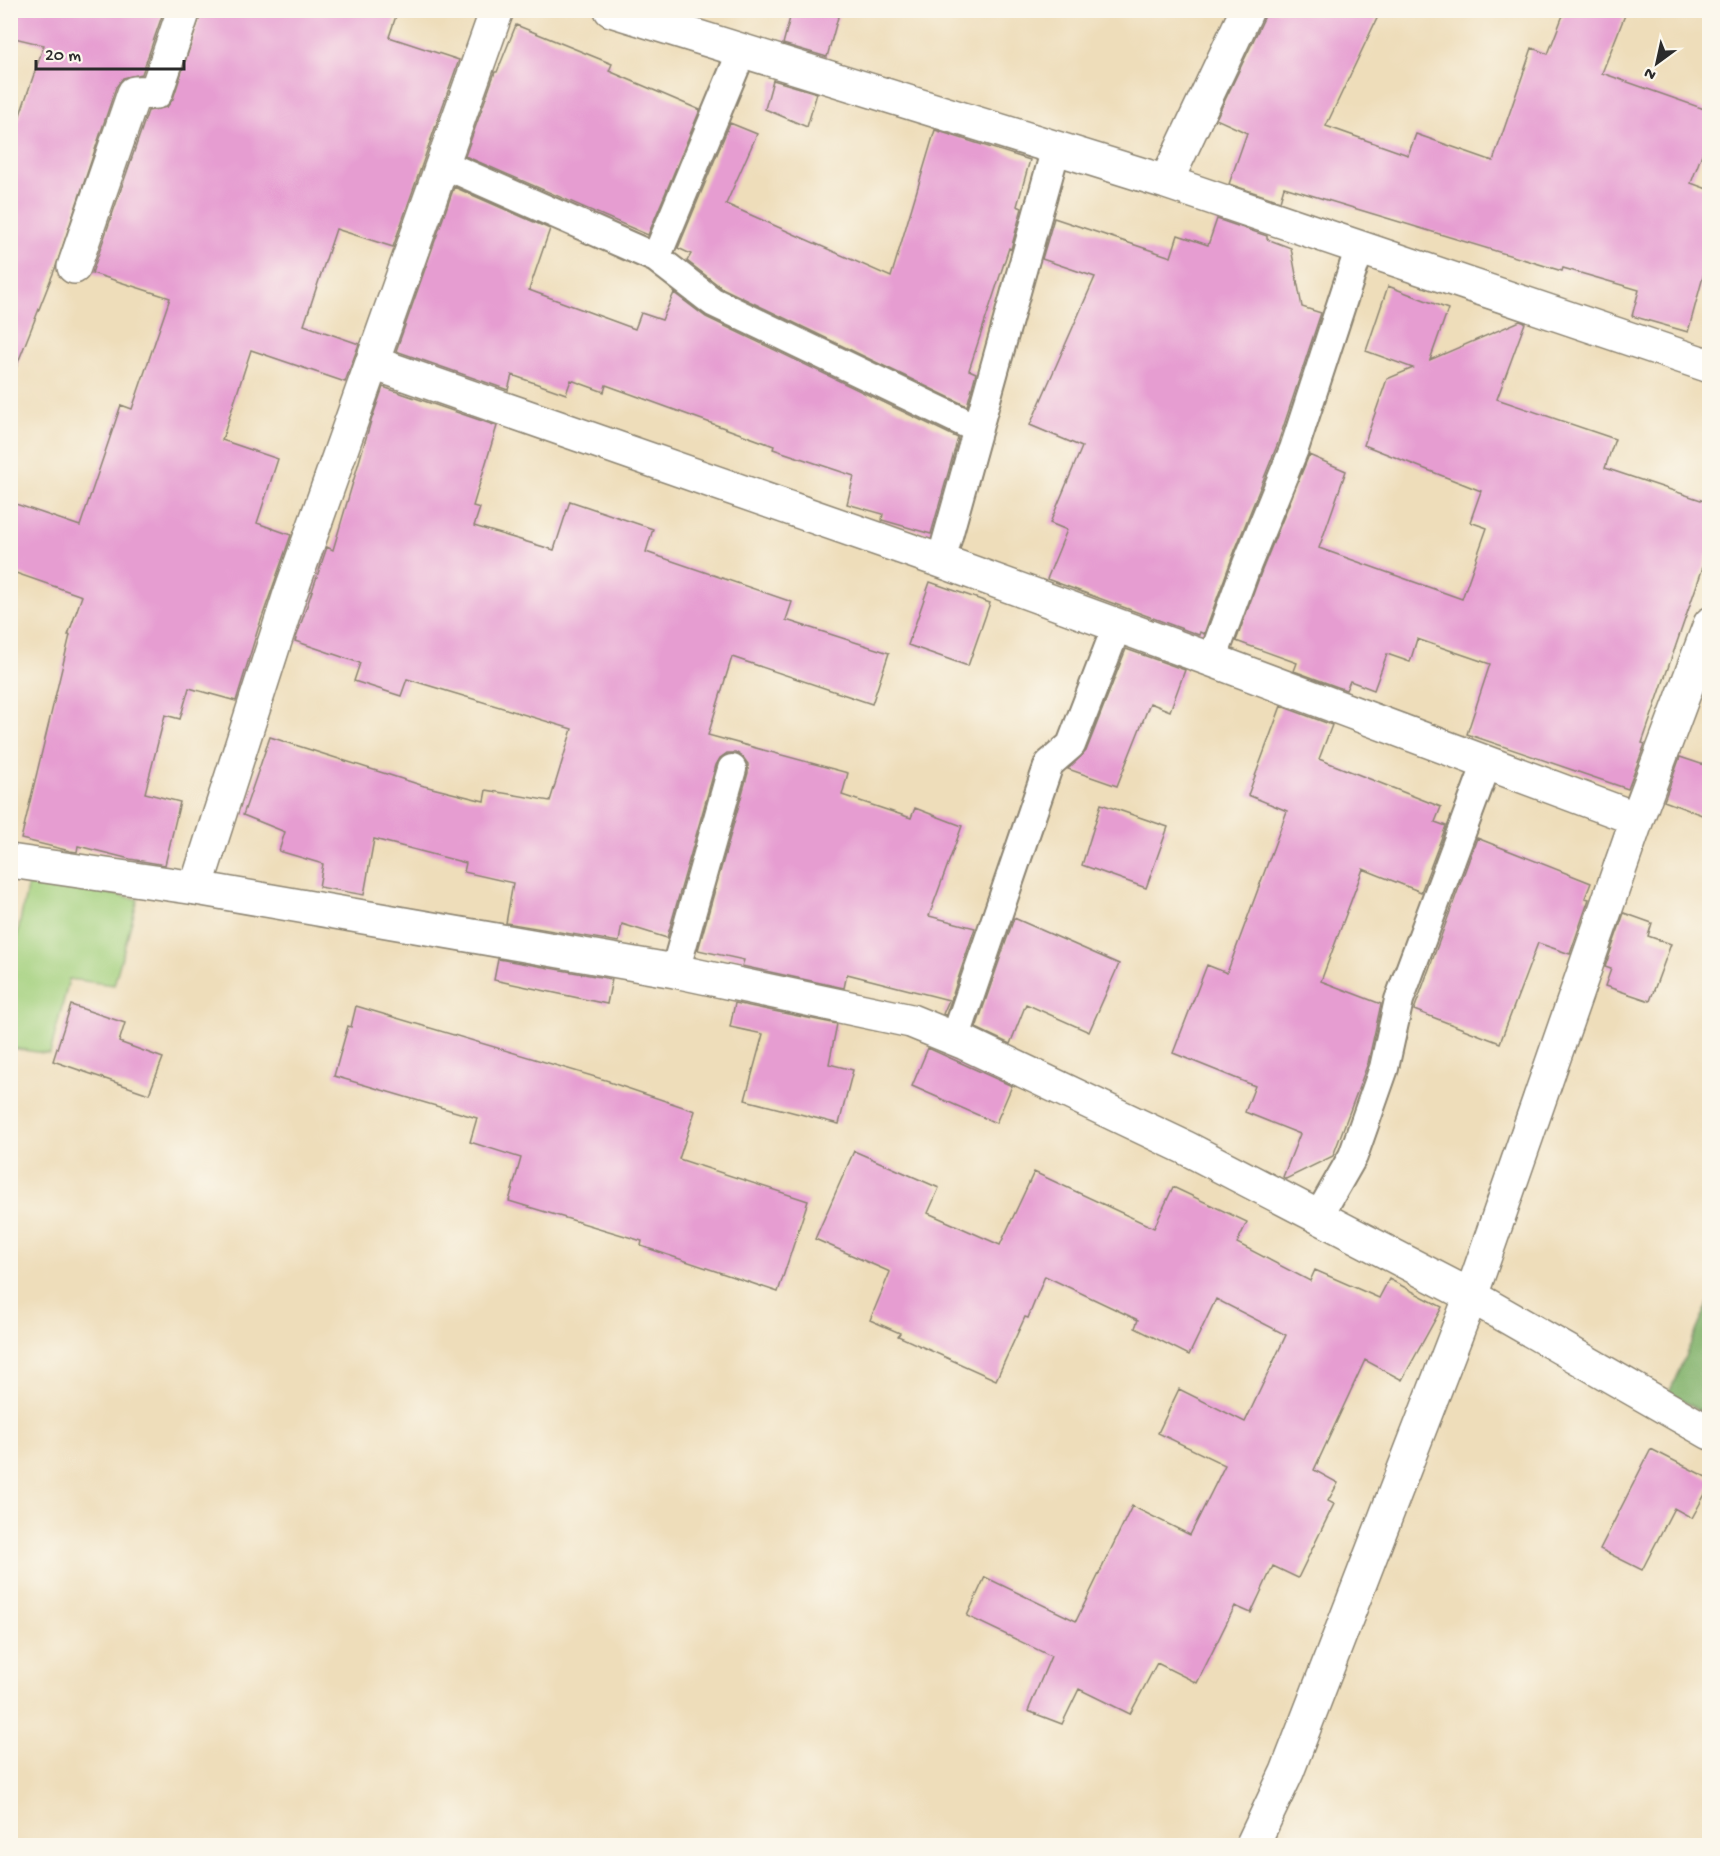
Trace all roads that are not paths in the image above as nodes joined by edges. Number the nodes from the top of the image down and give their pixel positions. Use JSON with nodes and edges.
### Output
{"nodes":[{"id":1,"x":184,"y":10,"type":"edge"},
{"id":2,"x":497,"y":10,"type":"edge"},
{"id":3,"x":611,"y":10,"type":"edge"},
{"id":4,"x":1247,"y":10,"type":"edge"},
{"id":5,"x":742,"y":51,"type":"junction"},
{"id":6,"x":1056,"y":148,"type":"junction"},
{"id":7,"x":443,"y":164,"type":"junction"},
{"id":8,"x":1166,"y":182,"type":"junction"},
{"id":9,"x":1360,"y":247,"type":"junction"},
{"id":10,"x":656,"y":258,"type":"junction"},
{"id":11,"x":74,"y":267,"type":"dead end"},
{"id":12,"x":1706,"y":357,"type":"edge"},
{"id":13,"x":373,"y":363,"type":"junction"},
{"id":14,"x":978,"y":429,"type":"junction"},
{"id":15,"x":941,"y":561,"type":"junction"},
{"id":16,"x":1710,"y":624,"type":"edge"},
{"id":17,"x":1117,"y":626,"type":"junction"},
{"id":18,"x":1212,"y":660,"type":"junction"},
{"id":19,"x":1487,"y":764,"type":"junction"},
{"id":20,"x":732,"y":769,"type":"dead end"},
{"id":21,"x":1637,"y":819,"type":"junction"},
{"id":22,"x":10,"y":861,"type":"edge"},
{"id":23,"x":196,"y":888,"type":"junction"},
{"id":24,"x":675,"y":971,"type":"junction"},
{"id":25,"x":955,"y":1039,"type":"junction"},
{"id":26,"x":1318,"y":1217,"type":"junction"},
{"id":27,"x":1471,"y":1296,"type":"junction"},
{"id":28,"x":1710,"y":1433,"type":"edge"},
{"id":29,"x":1252,"y":1845,"type":"edge"}],
"edges":[{"from":1,"to":11,"type":"street"},
{"from":2,"to":7,"type":"street"},
{"from":3,"to":5,"type":"street"},
{"from":4,"to":8,"type":"street"},
{"from":5,"to":6,"type":"street"},
{"from":5,"to":10,"type":"lane"},
{"from":6,"to":8,"type":"street"},
{"from":6,"to":14,"type":"lane"},
{"from":7,"to":10,"type":"lane"},
{"from":7,"to":13,"type":"street"},
{"from":8,"to":9,"type":"street"},
{"from":9,"to":12,"type":"street"},
{"from":9,"to":18,"type":"lane"},
{"from":10,"to":14,"type":"lane"},
{"from":13,"to":15,"type":"street"},
{"from":13,"to":23,"type":"street"},
{"from":14,"to":15,"type":"lane"},
{"from":15,"to":17,"type":"street"},
{"from":16,"to":21,"type":"street"},
{"from":17,"to":18,"type":"street"},
{"from":17,"to":25,"type":"lane"},
{"from":18,"to":19,"type":"street"},
{"from":19,"to":21,"type":"street"},
{"from":19,"to":26,"type":"lane"},
{"from":20,"to":24,"type":"lane"},
{"from":21,"to":27,"type":"street"},
{"from":22,"to":23,"type":"street"},
{"from":23,"to":24,"type":"street"},
{"from":24,"to":25,"type":"street"},
{"from":25,"to":26,"type":"street"},
{"from":26,"to":27,"type":"street"},
{"from":27,"to":28,"type":"street"},
{"from":27,"to":29,"type":"street"}]}
